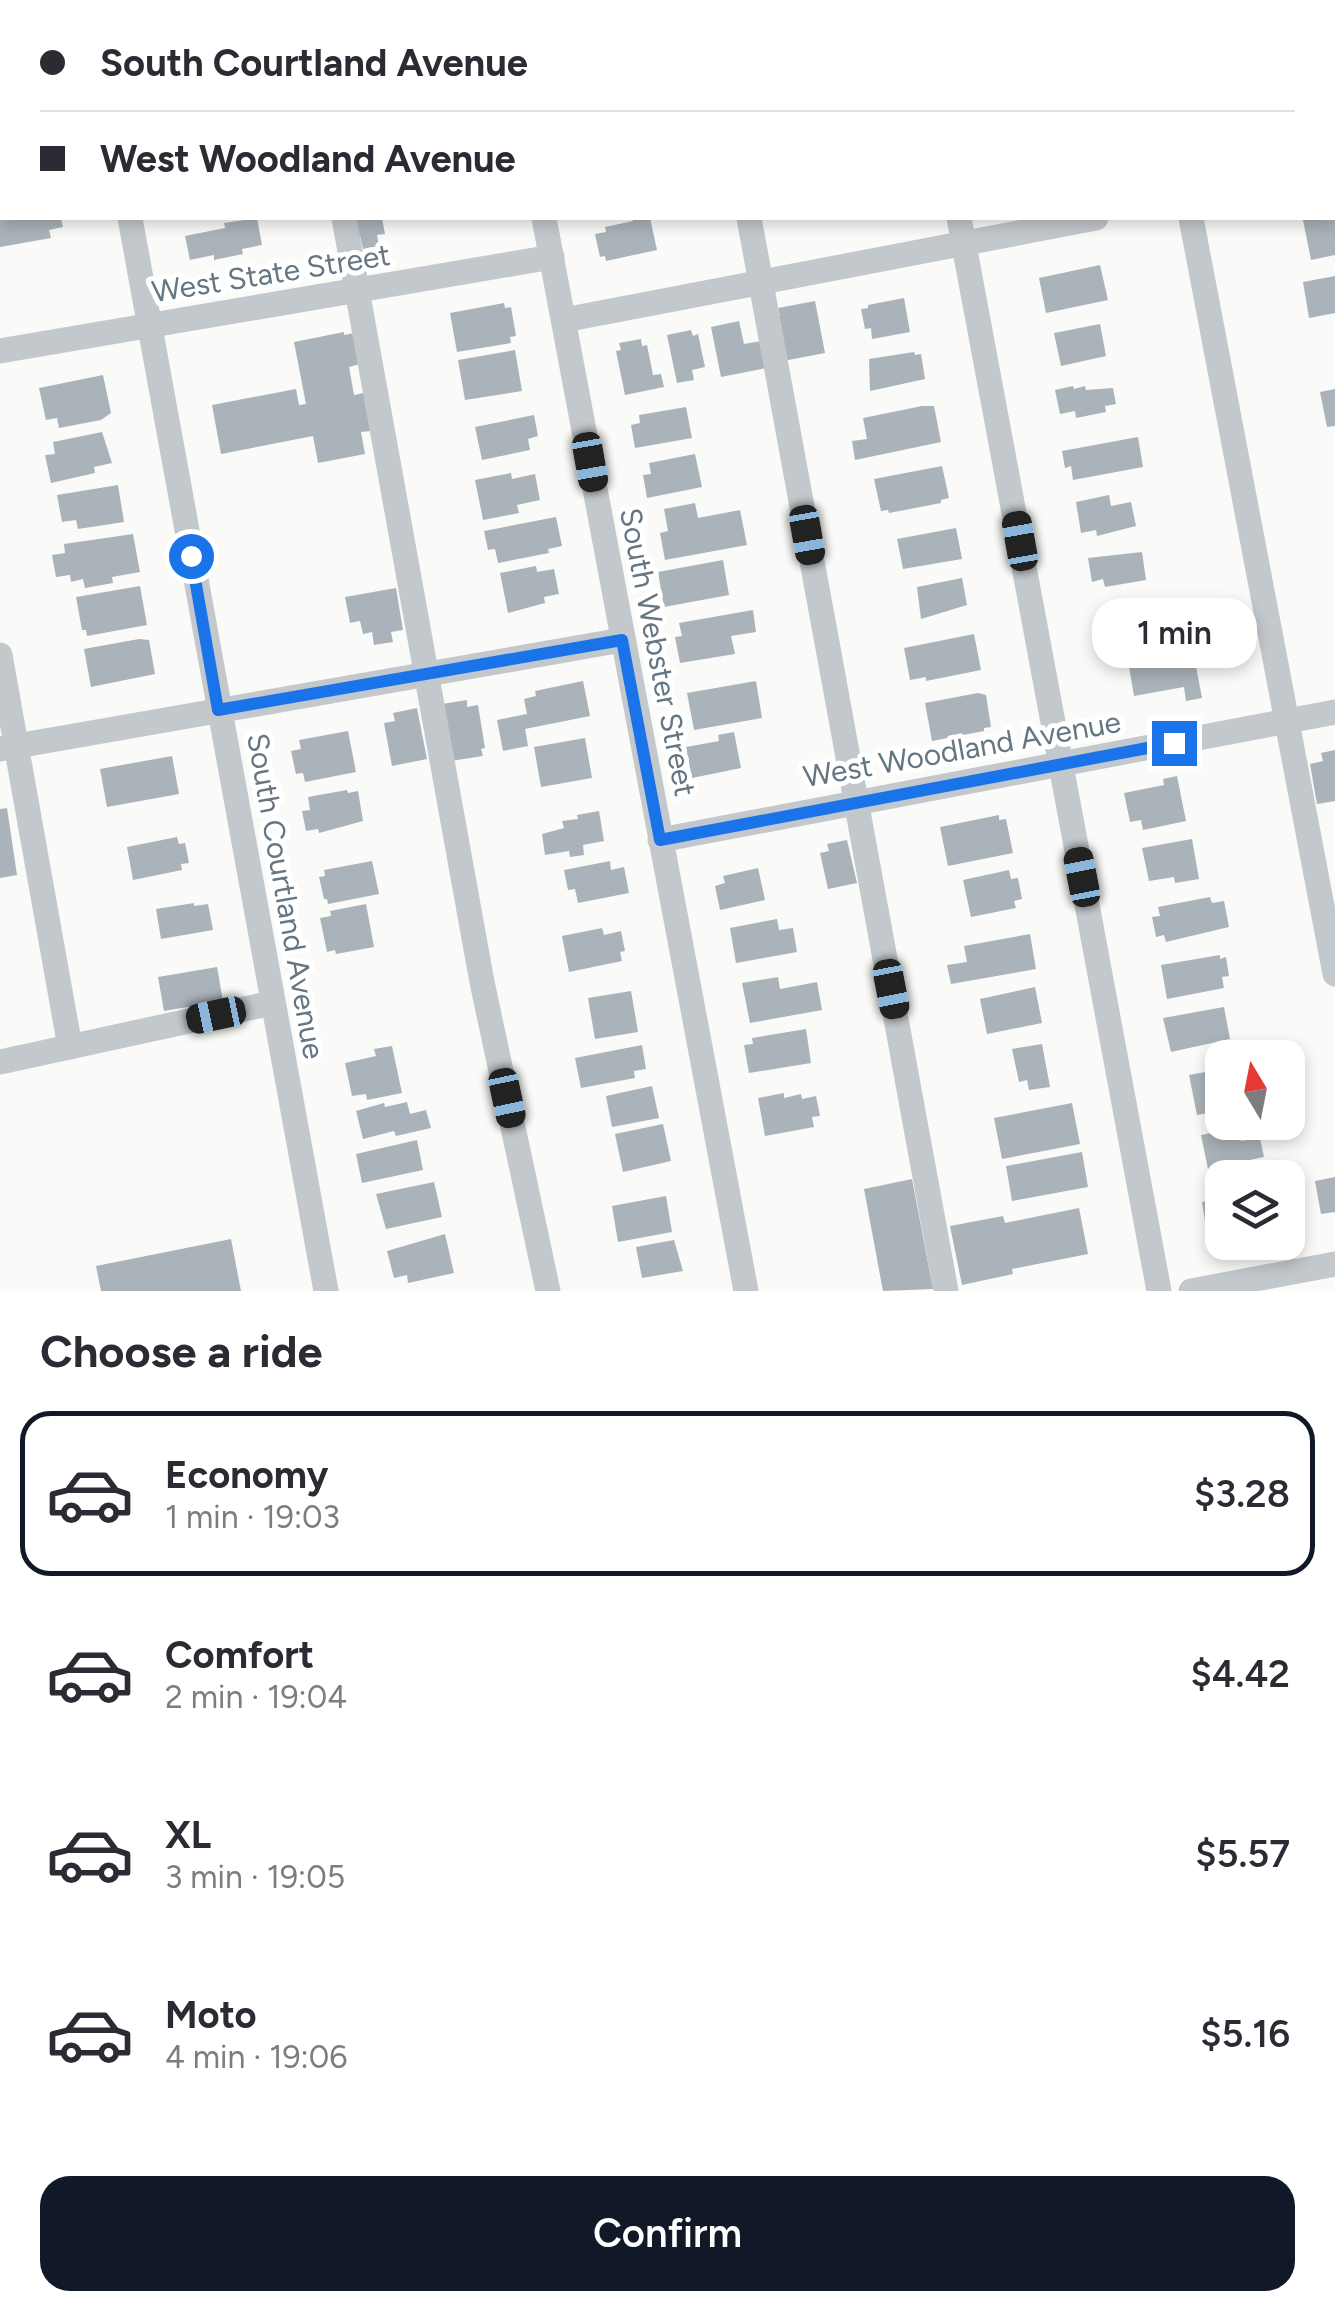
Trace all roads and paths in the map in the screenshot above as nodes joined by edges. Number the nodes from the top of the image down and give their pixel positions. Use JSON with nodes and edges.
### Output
{"nodes":[{"id":1,"x":130,"y":220,"type":"edge"},
{"id":2,"x":344,"y":220,"type":"edge"},
{"id":3,"x":544,"y":220,"type":"edge"},
{"id":4,"x":748,"y":220,"type":"edge"},
{"id":5,"x":959,"y":220,"type":"edge"},
{"id":6,"x":1086,"y":220,"type":"edge"},
{"id":7,"x":1191,"y":220,"type":"edge"},
{"id":8,"x":964,"y":244,"type":"junction"},
{"id":9,"x":552,"y":257,"type":"junction"},
{"id":10,"x":761,"y":280,"type":"junction"},
{"id":11,"x":358,"y":292,"type":"junction"},
{"id":12,"x":564,"y":320,"type":"junction"},
{"id":13,"x":150,"y":326,"type":"junction"},
{"id":14,"x":0,"y":351,"type":"edge"},
{"id":15,"x":622,"y":640,"type":"junction"},
{"id":16,"x":0,"y":655,"type":"edge"},
{"id":17,"x":429,"y":673,"type":"junction"},
{"id":18,"x":218,"y":710,"type":"junction"},
{"id":19,"x":1335,"y":712,"type":"edge"},
{"id":20,"x":1288,"y":721,"type":"junction"},
{"id":21,"x":8,"y":748,"type":"edge"},
{"id":22,"x":1062,"y":764,"type":"junction"},
{"id":23,"x":856,"y":800,"type":"junction"},
{"id":24,"x":660,"y":840,"type":"junction"},
{"id":25,"x":1335,"y":974,"type":"edge"},
{"id":26,"x":272,"y":1002,"type":"junction"},
{"id":27,"x":70,"y":1046,"type":"junction"},
{"id":28,"x":0,"y":1062,"type":"edge"},
{"id":29,"x":1335,"y":1264,"type":"edge"},
{"id":30,"x":326,"y":1291,"type":"edge"},
{"id":31,"x":548,"y":1291,"type":"edge"},
{"id":32,"x":746,"y":1291,"type":"edge"},
{"id":33,"x":946,"y":1291,"type":"edge"},
{"id":34,"x":1159,"y":1291,"type":"edge"},
{"id":35,"x":1190,"y":1291,"type":"edge"}],
"edges":[{"from":1,"to":13,"type":"street","name":"South Courtland Avenue"},
{"from":2,"to":11,"type":"street"},
{"from":3,"to":9,"type":"street"},
{"from":4,"to":10,"type":"street"},
{"from":5,"to":8,"type":"street"},
{"from":6,"to":8,"type":"street"},
{"from":7,"to":20,"type":"street"},
{"from":8,"to":10,"type":"street"},
{"from":8,"to":22,"type":"street"},
{"from":9,"to":11,"type":"street","name":"West State Street"},
{"from":9,"to":12,"type":"street","name":"South Webster Street"},
{"from":10,"to":12,"type":"street"},
{"from":10,"to":23,"type":"street"},
{"from":11,"to":13,"type":"street","name":"West State Street"},
{"from":11,"to":17,"type":"street"},
{"from":12,"to":15,"type":"street","name":"South Webster Street"},
{"from":13,"to":14,"type":"street","name":"West State Street"},
{"from":13,"to":18,"type":"street","name":"South Courtland Avenue"},
{"from":15,"to":17,"type":"street"},
{"from":15,"to":24,"type":"street","name":"South Webster Street"},
{"from":16,"to":21,"type":"street"},
{"from":17,"to":18,"type":"street"},
{"from":17,"to":31,"type":"street"},
{"from":18,"to":21,"type":"street"},
{"from":18,"to":26,"type":"street","name":"South Courtland Avenue"},
{"from":19,"to":20,"type":"street","name":"West Woodland Avenue"},
{"from":20,"to":22,"type":"street","name":"West Woodland Avenue"},
{"from":20,"to":25,"type":"street"},
{"from":21,"to":27,"type":"street"},
{"from":22,"to":23,"type":"street","name":"West Woodland Avenue"},
{"from":22,"to":34,"type":"street"},
{"from":23,"to":24,"type":"street","name":"West Woodland Avenue"},
{"from":23,"to":33,"type":"street"},
{"from":24,"to":32,"type":"street","name":"South Webster Street"},
{"from":26,"to":27,"type":"street"},
{"from":26,"to":30,"type":"street","name":"South Courtland Avenue"},
{"from":27,"to":28,"type":"street"},
{"from":29,"to":35,"type":"street"}]}
